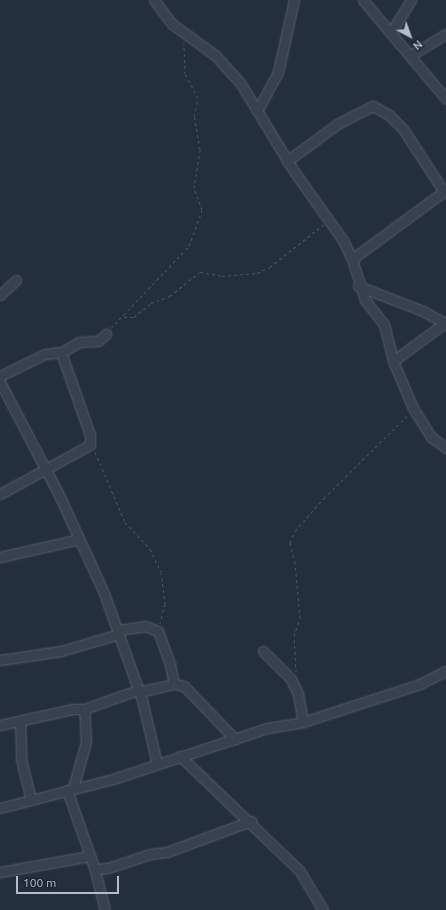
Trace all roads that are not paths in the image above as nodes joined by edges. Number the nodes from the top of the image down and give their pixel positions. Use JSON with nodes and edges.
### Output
{"nodes":[{"id":1,"x":154,"y":0,"type":"edge"},
{"id":2,"x":294,"y":0,"type":"edge"},
{"id":3,"x":363,"y":0,"type":"edge"},
{"id":4,"x":411,"y":0,"type":"edge"},
{"id":5,"x":391,"y":32,"type":"junction"},
{"id":6,"x":446,"y":34,"type":"edge"},
{"id":7,"x":411,"y":55,"type":"junction"},
{"id":8,"x":444,"y":93,"type":"edge"},
{"id":9,"x":258,"y":111,"type":"junction"},
{"id":10,"x":287,"y":161,"type":"junction"},
{"id":11,"x":445,"y":191,"type":"edge"},
{"id":12,"x":352,"y":259,"type":"junction"},
{"id":13,"x":16,"y":280,"type":"dead end"},
{"id":14,"x":358,"y":286,"type":"junction"},
{"id":15,"x":0,"y":295,"type":"edge"},
{"id":16,"x":446,"y":322,"type":"edge"},
{"id":17,"x":106,"y":334,"type":"road end"},
{"id":18,"x":61,"y":352,"type":"junction"},
{"id":19,"x":393,"y":361,"type":"junction"},
{"id":20,"x":0,"y":376,"type":"edge"},
{"id":21,"x":0,"y":382,"type":"edge"},
{"id":22,"x":446,"y":448,"type":"edge"},
{"id":23,"x":45,"y":467,"type":"junction"},
{"id":24,"x":0,"y":494,"type":"edge"},
{"id":25,"x":79,"y":539,"type":"junction"},
{"id":26,"x":0,"y":557,"type":"edge"},
{"id":27,"x":119,"y":632,"type":"junction"},
{"id":28,"x":263,"y":651,"type":"dead end"},
{"id":29,"x":0,"y":660,"type":"edge"},
{"id":30,"x":446,"y":671,"type":"edge"},
{"id":31,"x":174,"y":684,"type":"junction"},
{"id":32,"x":139,"y":691,"type":"junction"},
{"id":33,"x":84,"y":709,"type":"junction"},
{"id":34,"x":20,"y":721,"type":"junction"},
{"id":35,"x":304,"y":722,"type":"junction"},
{"id":36,"x":0,"y":725,"type":"edge"},
{"id":37,"x":235,"y":739,"type":"junction"},
{"id":38,"x":180,"y":756,"type":"junction"},
{"id":39,"x":157,"y":764,"type":"junction"},
{"id":40,"x":70,"y":789,"type":"junction"},
{"id":41,"x":31,"y":800,"type":"junction"},
{"id":42,"x":0,"y":808,"type":"edge"},
{"id":43,"x":250,"y":822,"type":"junction"},
{"id":44,"x":90,"y":856,"type":"junction"},
{"id":45,"x":95,"y":869,"type":"junction"},
{"id":46,"x":0,"y":872,"type":"edge"},
{"id":47,"x":105,"y":910,"type":"edge"},
{"id":48,"x":323,"y":910,"type":"edge"}],
"edges":[{"from":1,"to":9,"type":"street"},
{"from":2,"to":9,"type":"street"},
{"from":3,"to":5,"type":"street"},
{"from":4,"to":5,"type":"street"},
{"from":5,"to":7,"type":"street"},
{"from":6,"to":7,"type":"street"},
{"from":7,"to":8,"type":"street"},
{"from":9,"to":10,"type":"street"},
{"from":10,"to":11,"type":"street"},
{"from":10,"to":12,"type":"street"},
{"from":11,"to":12,"type":"street"},
{"from":12,"to":14,"type":"street"},
{"from":13,"to":15,"type":"street"},
{"from":14,"to":16,"type":"street"},
{"from":14,"to":19,"type":"street"},
{"from":16,"to":19,"type":"street"},
{"from":17,"to":18,"type":"street"},
{"from":18,"to":20,"type":"street"},
{"from":18,"to":23,"type":"street"},
{"from":19,"to":22,"type":"street"},
{"from":21,"to":23,"type":"street"},
{"from":23,"to":24,"type":"street"},
{"from":23,"to":25,"type":"street"},
{"from":25,"to":26,"type":"street"},
{"from":25,"to":27,"type":"street"},
{"from":27,"to":29,"type":"street"},
{"from":27,"to":31,"type":"street"},
{"from":27,"to":32,"type":"street"},
{"from":28,"to":35,"type":"street"},
{"from":30,"to":35,"type":"street"},
{"from":31,"to":32,"type":"street"},
{"from":31,"to":37,"type":"street"},
{"from":32,"to":33,"type":"street"},
{"from":32,"to":39,"type":"street"},
{"from":33,"to":34,"type":"street"},
{"from":33,"to":40,"type":"street"},
{"from":34,"to":36,"type":"street"},
{"from":34,"to":41,"type":"street"},
{"from":35,"to":37,"type":"street"},
{"from":37,"to":38,"type":"street"},
{"from":38,"to":39,"type":"street"},
{"from":38,"to":43,"type":"street"},
{"from":39,"to":40,"type":"street"},
{"from":40,"to":41,"type":"street"},
{"from":40,"to":44,"type":"street"},
{"from":41,"to":42,"type":"street"},
{"from":43,"to":45,"type":"street"},
{"from":43,"to":48,"type":"street"},
{"from":44,"to":45,"type":"street"},
{"from":44,"to":46,"type":"street"},
{"from":45,"to":47,"type":"street"}]}
